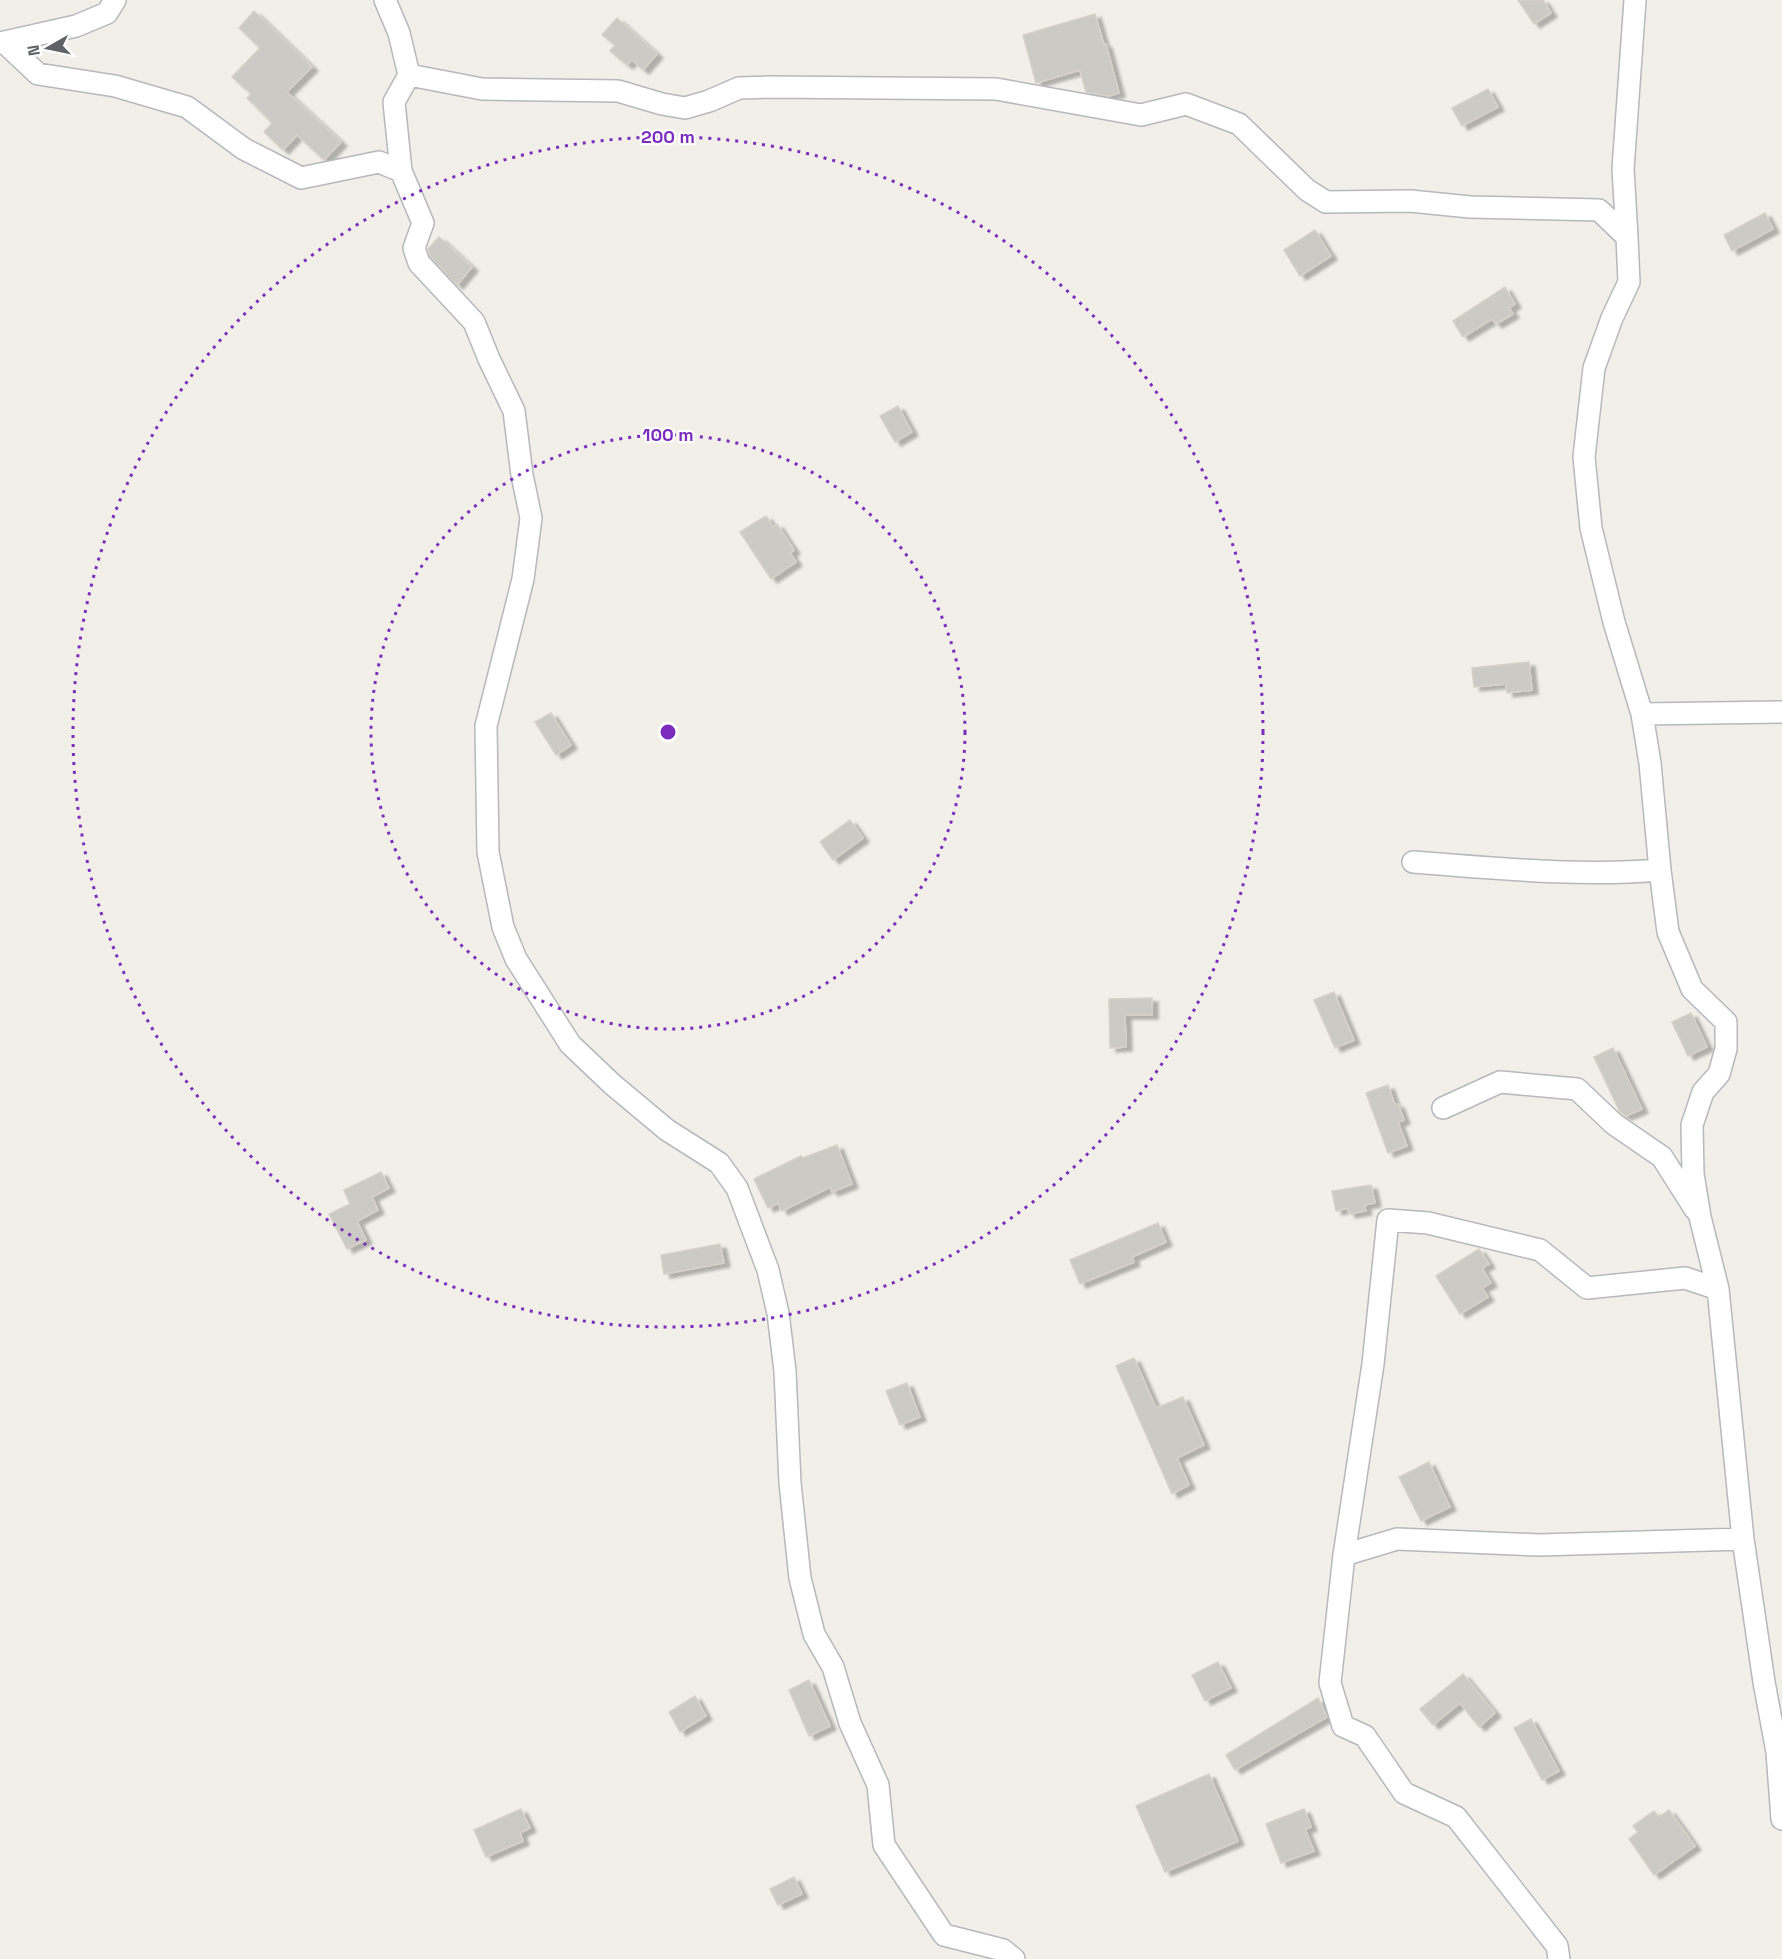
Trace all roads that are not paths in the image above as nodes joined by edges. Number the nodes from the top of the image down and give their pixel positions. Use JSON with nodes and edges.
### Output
{"nodes":[{"id":1,"x":115,"y":0,"type":"edge"},
{"id":2,"x":385,"y":0,"type":"edge"},
{"id":3,"x":1635,"y":0,"type":"edge"},
{"id":4,"x":2,"y":43,"type":"edge"},
{"id":5,"x":409,"y":75,"type":"junction"},
{"id":6,"x":401,"y":171,"type":"junction"},
{"id":7,"x":1627,"y":237,"type":"junction"},
{"id":8,"x":1782,"y":712,"type":"edge"},
{"id":9,"x":1642,"y":714,"type":"junction"},
{"id":10,"x":1413,"y":862,"type":"dead end"},
{"id":11,"x":1660,"y":870,"type":"junction"},
{"id":12,"x":1443,"y":1108,"type":"dead end"},
{"id":13,"x":1700,"y":1217,"type":"junction"},
{"id":14,"x":1718,"y":1289,"type":"junction"},
{"id":15,"x":1743,"y":1539,"type":"junction"},
{"id":16,"x":1344,"y":1555,"type":"junction"},
{"id":17,"x":1782,"y":1819,"type":"edge"},
{"id":18,"x":1014,"y":1959,"type":"edge"},
{"id":19,"x":1559,"y":1959,"type":"edge"}],
"edges":[{"from":1,"to":4,"type":"street"},
{"from":2,"to":5,"type":"street"},
{"from":3,"to":7,"type":"street"},
{"from":4,"to":6,"type":"street"},
{"from":5,"to":6,"type":"street"},
{"from":5,"to":7,"type":"street"},
{"from":6,"to":18,"type":"street"},
{"from":7,"to":9,"type":"street"},
{"from":8,"to":9,"type":"street"},
{"from":9,"to":11,"type":"street"},
{"from":10,"to":11,"type":"street"},
{"from":11,"to":13,"type":"street"},
{"from":12,"to":13,"type":"street"},
{"from":13,"to":14,"type":"street"},
{"from":14,"to":15,"type":"street"},
{"from":14,"to":16,"type":"street"},
{"from":15,"to":16,"type":"street"},
{"from":15,"to":17,"type":"street"},
{"from":16,"to":19,"type":"street"}]}
